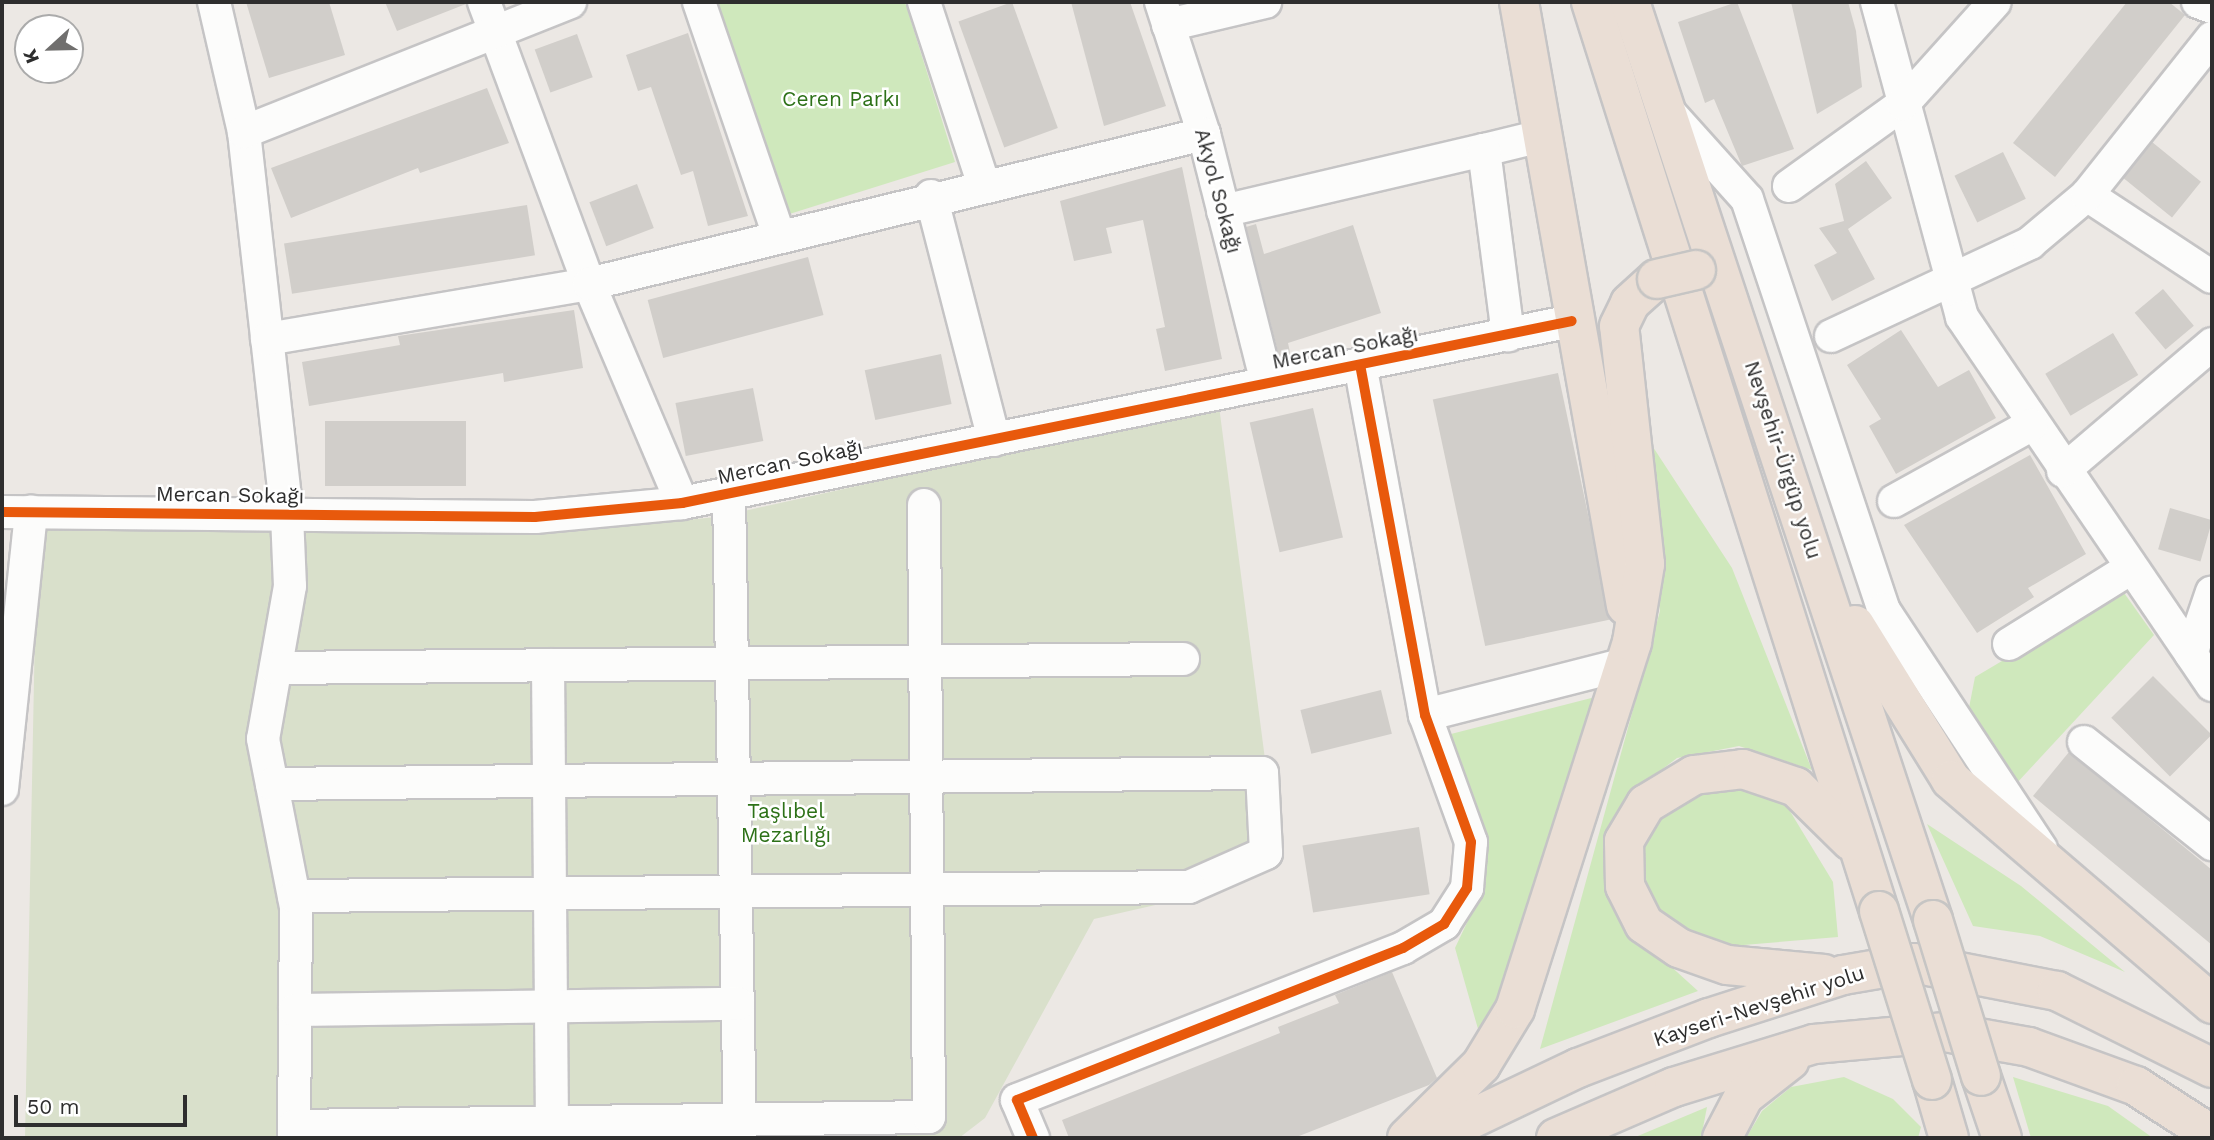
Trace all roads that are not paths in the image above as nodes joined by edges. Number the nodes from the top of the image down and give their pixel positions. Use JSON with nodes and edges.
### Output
{"nodes":[{"id":1,"x":214,"y":2,"type":"edge"},
{"id":2,"x":484,"y":2,"type":"edge"},
{"id":3,"x":570,"y":2,"type":"edge"},
{"id":4,"x":699,"y":2,"type":"edge"},
{"id":5,"x":924,"y":2,"type":"edge"},
{"id":6,"x":1265,"y":2,"type":"edge"},
{"id":7,"x":1519,"y":2,"type":"edge"},
{"id":8,"x":1591,"y":2,"type":"edge"},
{"id":9,"x":1630,"y":2,"type":"edge"},
{"id":10,"x":1877,"y":2,"type":"edge"},
{"id":11,"x":1995,"y":2,"type":"edge"},
{"id":12,"x":2198,"y":2,"type":"edge"},
{"id":13,"x":2212,"y":7,"type":"edge"},
{"id":14,"x":1165,"y":13,"type":"edge"},
{"id":15,"x":495,"y":31,"type":"junction"},
{"id":16,"x":2212,"y":38,"type":"edge"},
{"id":17,"x":1903,"y":104,"type":"junction"},
{"id":18,"x":1665,"y":108,"type":"junction"},
{"id":19,"x":244,"y":132,"type":"junction"},
{"id":20,"x":1204,"y":134,"type":"junction"},
{"id":21,"x":1541,"y":136,"type":"junction"},
{"id":22,"x":1484,"y":150,"type":"junction"},
{"id":23,"x":982,"y":183,"type":"junction"},
{"id":24,"x":1789,"y":186,"type":"dead end"},
{"id":25,"x":2087,"y":195,"type":"junction"},
{"id":26,"x":931,"y":196,"type":"junction"},
{"id":27,"x":1223,"y":211,"type":"junction"},
{"id":28,"x":779,"y":235,"type":"junction"},
{"id":29,"x":2212,"y":277,"type":"edge"},
{"id":30,"x":1710,"y":278,"type":"junction"},
{"id":31,"x":1949,"y":283,"type":"junction"},
{"id":32,"x":589,"y":284,"type":"junction"},
{"id":33,"x":1572,"y":321,"type":"junction"},
{"id":34,"x":1508,"y":335,"type":"junction"},
{"id":35,"x":1831,"y":337,"type":"dead end"},
{"id":36,"x":267,"y":339,"type":"junction"},
{"id":37,"x":2212,"y":344,"type":"edge"},
{"id":38,"x":1360,"y":365,"type":"junction"},
{"id":39,"x":1267,"y":383,"type":"junction"},
{"id":40,"x":2031,"y":425,"type":"junction"},
{"id":41,"x":994,"y":440,"type":"junction"},
{"id":42,"x":2063,"y":471,"type":"junction"},
{"id":43,"x":729,"y":494,"type":"junction"},
{"id":44,"x":1894,"y":501,"type":"dead end"},
{"id":45,"x":682,"y":503,"type":"junction"},
{"id":46,"x":924,"y":505,"type":"dead end"},
{"id":47,"x":17,"y":512,"type":"edge"},
{"id":48,"x":287,"y":515,"type":"junction"},
{"id":49,"x":1811,"y":543,"type":"junction"},
{"id":50,"x":2131,"y":568,"type":"junction"},
{"id":51,"x":2212,"y":592,"type":"edge"},
{"id":52,"x":2009,"y":644,"type":"dead end"},
{"id":53,"x":1629,"y":653,"type":"junction"},
{"id":54,"x":1183,"y":659,"type":"dead end"},
{"id":55,"x":925,"y":661,"type":"junction"},
{"id":56,"x":732,"y":663,"type":"junction"},
{"id":57,"x":548,"y":665,"type":"junction"},
{"id":58,"x":276,"y":668,"type":"junction"},
{"id":59,"x":2205,"y":670,"type":"edge"},
{"id":60,"x":1425,"y":715,"type":"junction"},
{"id":61,"x":2084,"y":742,"type":"dead end"},
{"id":62,"x":926,"y":775,"type":"junction"},
{"id":63,"x":734,"y":776,"type":"junction"},
{"id":64,"x":548,"y":779,"type":"junction"},
{"id":65,"x":272,"y":784,"type":"junction"},
{"id":66,"x":2,"y":789,"type":"edge"},
{"id":67,"x":2212,"y":844,"type":"edge"},
{"id":68,"x":1859,"y":849,"type":"junction"},
{"id":69,"x":2054,"y":871,"type":"junction"},
{"id":70,"x":927,"y":891,"type":"junction"},
{"id":71,"x":736,"y":892,"type":"junction"},
{"id":72,"x":550,"y":894,"type":"junction"},
{"id":73,"x":294,"y":897,"type":"junction"},
{"id":74,"x":1843,"y":975,"type":"junction"},
{"id":75,"x":738,"y":1004,"type":"junction"},
{"id":76,"x":2212,"y":1004,"type":"edge"},
{"id":77,"x":550,"y":1006,"type":"junction"},
{"id":78,"x":295,"y":1010,"type":"junction"},
{"id":79,"x":1814,"y":1044,"type":"junction"},
{"id":80,"x":2212,"y":1068,"type":"edge"},
{"id":81,"x":740,"y":1129,"type":"edge"},
{"id":82,"x":552,"y":1130,"type":"edge"},
{"id":83,"x":294,"y":1132,"type":"edge"},
{"id":84,"x":1947,"y":1135,"type":"edge"},
{"id":85,"x":2212,"y":1135,"type":"edge"},
{"id":86,"x":1033,"y":1138,"type":"edge"},
{"id":87,"x":1407,"y":1138,"type":"edge"},
{"id":88,"x":1431,"y":1138,"type":"edge"},
{"id":89,"x":1556,"y":1138,"type":"edge"},
{"id":90,"x":1722,"y":1138,"type":"edge"},
{"id":91,"x":2002,"y":1138,"type":"edge"}],
"edges":[{"from":1,"to":19,"type":"street"},
{"from":2,"to":15,"type":"street"},
{"from":3,"to":15,"type":"street"},
{"from":4,"to":28,"type":"street"},
{"from":5,"to":23,"type":"street"},
{"from":6,"to":14,"type":"street"},
{"from":7,"to":21,"type":"highway"},
{"from":8,"to":68,"type":"highway"},
{"from":9,"to":18,"type":"highway","name":"Nevşehir-Ürgüp yolu"},
{"from":10,"to":17,"type":"street"},
{"from":11,"to":17,"type":"street"},
{"from":12,"to":13,"type":"street"},
{"from":14,"to":20,"type":"street","name":"Akyol Sokağı"},
{"from":15,"to":19,"type":"street"},
{"from":15,"to":32,"type":"street"},
{"from":16,"to":25,"type":"street"},
{"from":17,"to":24,"type":"street"},
{"from":17,"to":31,"type":"street"},
{"from":18,"to":30,"type":"highway","name":"Nevşehir-Ürgüp yolu"},
{"from":18,"to":69,"type":"street"},
{"from":19,"to":36,"type":"street"},
{"from":20,"to":23,"type":"street"},
{"from":20,"to":27,"type":"street","name":"Akyol Sokağı"},
{"from":21,"to":22,"type":"street"},
{"from":21,"to":33,"type":"highway"},
{"from":22,"to":27,"type":"street"},
{"from":22,"to":34,"type":"street"},
{"from":23,"to":26,"type":"street"},
{"from":25,"to":29,"type":"street"},
{"from":25,"to":31,"type":"street"},
{"from":26,"to":28,"type":"street"},
{"from":26,"to":41,"type":"street"},
{"from":27,"to":39,"type":"street","name":"Akyol Sokağı"},
{"from":28,"to":32,"type":"street"},
{"from":30,"to":49,"type":"highway","name":"Nevşehir-Ürgüp yolu"},
{"from":30,"to":53,"type":"highway","bridge":true},
{"from":31,"to":35,"type":"street"},
{"from":31,"to":40,"type":"street"},
{"from":32,"to":36,"type":"street"},
{"from":32,"to":45,"type":"street"},
{"from":33,"to":34,"type":"street","name":"Mercan Sokağı"},
{"from":33,"to":53,"type":"highway"},
{"from":34,"to":38,"type":"street","name":"Mercan Sokağı"},
{"from":36,"to":48,"type":"street"},
{"from":37,"to":42,"type":"street"},
{"from":38,"to":39,"type":"street","name":"Mercan Sokağı"},
{"from":38,"to":60,"type":"street"},
{"from":39,"to":41,"type":"street","name":"Mercan Sokağı"},
{"from":40,"to":42,"type":"street"},
{"from":40,"to":44,"type":"street"},
{"from":41,"to":43,"type":"street","name":"Mercan Sokağı"},
{"from":42,"to":50,"type":"street"},
{"from":43,"to":45,"type":"street","name":"Mercan Sokağı"},
{"from":43,"to":56,"type":"street"},
{"from":45,"to":48,"type":"street","name":"Mercan Sokağı"},
{"from":46,"to":55,"type":"street"},
{"from":47,"to":48,"type":"street","name":"Mercan Sokağı"},
{"from":47,"to":66,"type":"street"},
{"from":48,"to":58,"type":"street"},
{"from":49,"to":69,"type":"highway"},
{"from":49,"to":91,"type":"highway","name":"Nevşehir-Ürgüp yolu","bridge":true},
{"from":50,"to":52,"type":"street"},
{"from":50,"to":59,"type":"street"},
{"from":51,"to":59,"type":"street"},
{"from":53,"to":60,"type":"street"},
{"from":53,"to":87,"type":"highway"},
{"from":54,"to":55,"type":"street"},
{"from":55,"to":56,"type":"street"},
{"from":55,"to":62,"type":"street"},
{"from":56,"to":57,"type":"street"},
{"from":56,"to":63,"type":"street"},
{"from":57,"to":58,"type":"street"},
{"from":57,"to":64,"type":"street"},
{"from":58,"to":65,"type":"street"},
{"from":60,"to":86,"type":"street"},
{"from":61,"to":67,"type":"street"},
{"from":62,"to":63,"type":"street"},
{"from":62,"to":70,"type":"street"},
{"from":62,"to":70,"type":"street"},
{"from":63,"to":64,"type":"street"},
{"from":63,"to":71,"type":"street"},
{"from":64,"to":65,"type":"street"},
{"from":64,"to":72,"type":"street"},
{"from":65,"to":73,"type":"street"},
{"from":68,"to":74,"type":"highway"},
{"from":68,"to":84,"type":"highway","bridge":true},
{"from":69,"to":76,"type":"highway"},
{"from":70,"to":71,"type":"street"},
{"from":70,"to":81,"type":"street"},
{"from":71,"to":72,"type":"street"},
{"from":71,"to":75,"type":"street"},
{"from":72,"to":73,"type":"street"},
{"from":72,"to":77,"type":"street"},
{"from":73,"to":78,"type":"street"},
{"from":74,"to":80,"type":"highway","name":"Kayseri-Nevşehir yolu"},
{"from":74,"to":88,"type":"highway","name":"Kayseri-Nevşehir yolu"},
{"from":75,"to":77,"type":"street"},
{"from":75,"to":81,"type":"street"},
{"from":77,"to":78,"type":"street"},
{"from":77,"to":82,"type":"street"},
{"from":78,"to":83,"type":"street"},
{"from":79,"to":85,"type":"highway"},
{"from":79,"to":89,"type":"highway"},
{"from":79,"to":90,"type":"highway"},
{"from":81,"to":82,"type":"street"},
{"from":82,"to":83,"type":"street"}]}
